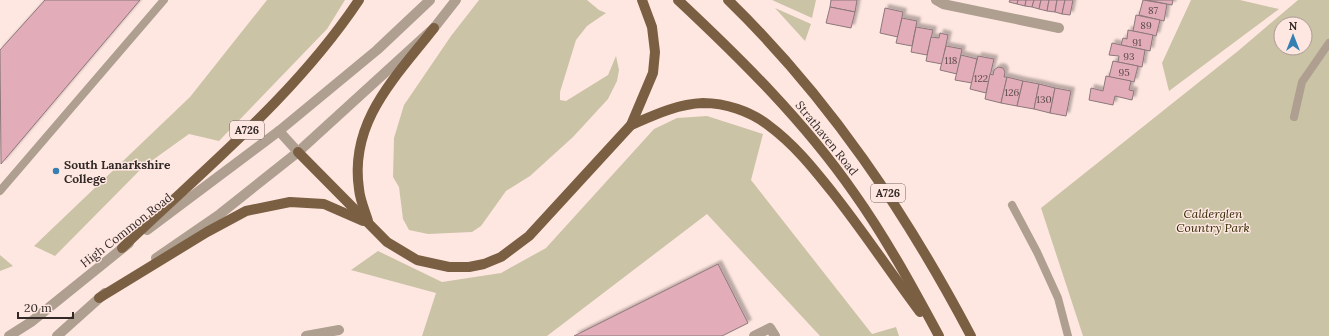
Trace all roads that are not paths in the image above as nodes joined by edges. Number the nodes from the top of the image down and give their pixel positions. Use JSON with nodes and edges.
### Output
{"nodes":[{"id":1,"x":164,"y":0,"type":"edge"},
{"id":2,"x":359,"y":0,"type":"edge"},
{"id":3,"x":430,"y":0,"type":"edge"},
{"id":4,"x":456,"y":0,"type":"edge"},
{"id":5,"x":642,"y":0,"type":"edge"},
{"id":6,"x":678,"y":0,"type":"edge"},
{"id":7,"x":728,"y":0,"type":"edge"},
{"id":8,"x":936,"y":0,"type":"edge"},
{"id":9,"x":434,"y":28,"type":"junction"},
{"id":10,"x":1059,"y":28,"type":"dead end"},
{"id":11,"x":1329,"y":43,"type":"edge"},
{"id":12,"x":1294,"y":118,"type":"dead end"},
{"id":13,"x":631,"y":126,"type":"junction"},
{"id":14,"x":278,"y":131,"type":"junction"},
{"id":15,"x":298,"y":152,"type":"junction"},
{"id":16,"x":0,"y":191,"type":"edge"},
{"id":17,"x":1012,"y":205,"type":"dead end"},
{"id":18,"x":368,"y":223,"type":"junction"},
{"id":19,"x":122,"y":248,"type":"junction"},
{"id":20,"x":99,"y":298,"type":"junction"},
{"id":21,"x":338,"y":330,"type":"dead end"},
{"id":22,"x":9,"y":336,"type":"edge"},
{"id":23,"x":57,"y":336,"type":"edge"},
{"id":24,"x":306,"y":336,"type":"edge"},
{"id":25,"x":754,"y":336,"type":"edge"},
{"id":26,"x":776,"y":336,"type":"edge"},
{"id":27,"x":939,"y":336,"type":"edge"},
{"id":28,"x":972,"y":336,"type":"edge"},
{"id":29,"x":1068,"y":336,"type":"edge"}],
"edges":[{"from":1,"to":16,"type":"lane"},
{"from":2,"to":19,"type":"main road","number":"A726"},
{"from":3,"to":14,"type":"street","name":"High Common Road"},
{"from":4,"to":9,"type":"street"},
{"from":5,"to":13,"type":"main road","number":"A726"},
{"from":6,"to":27,"type":"main road","name":"Strathaven Road","number":"A726"},
{"from":7,"to":28,"type":"main road","name":"Strathaven Road","number":"A726"},
{"from":8,"to":10,"type":"street"},
{"from":9,"to":15,"type":"street"},
{"from":9,"to":18,"type":"main road"},
{"from":11,"to":12,"type":"lane"},
{"from":13,"to":18,"type":"main road","number":"A726"},
{"from":13,"to":27,"type":"main road","number":"A726"},
{"from":14,"to":15,"type":"street"},
{"from":14,"to":19,"type":"street","name":"High Common Road"},
{"from":15,"to":18,"type":"main road"},
{"from":15,"to":20,"type":"street"},
{"from":17,"to":29,"type":"lane"},
{"from":18,"to":20,"type":"main road"},
{"from":19,"to":22,"type":"street","name":"High Common Road"},
{"from":20,"to":23,"type":"street"},
{"from":21,"to":24,"type":"street"},
{"from":25,"to":26,"type":"street"}]}
